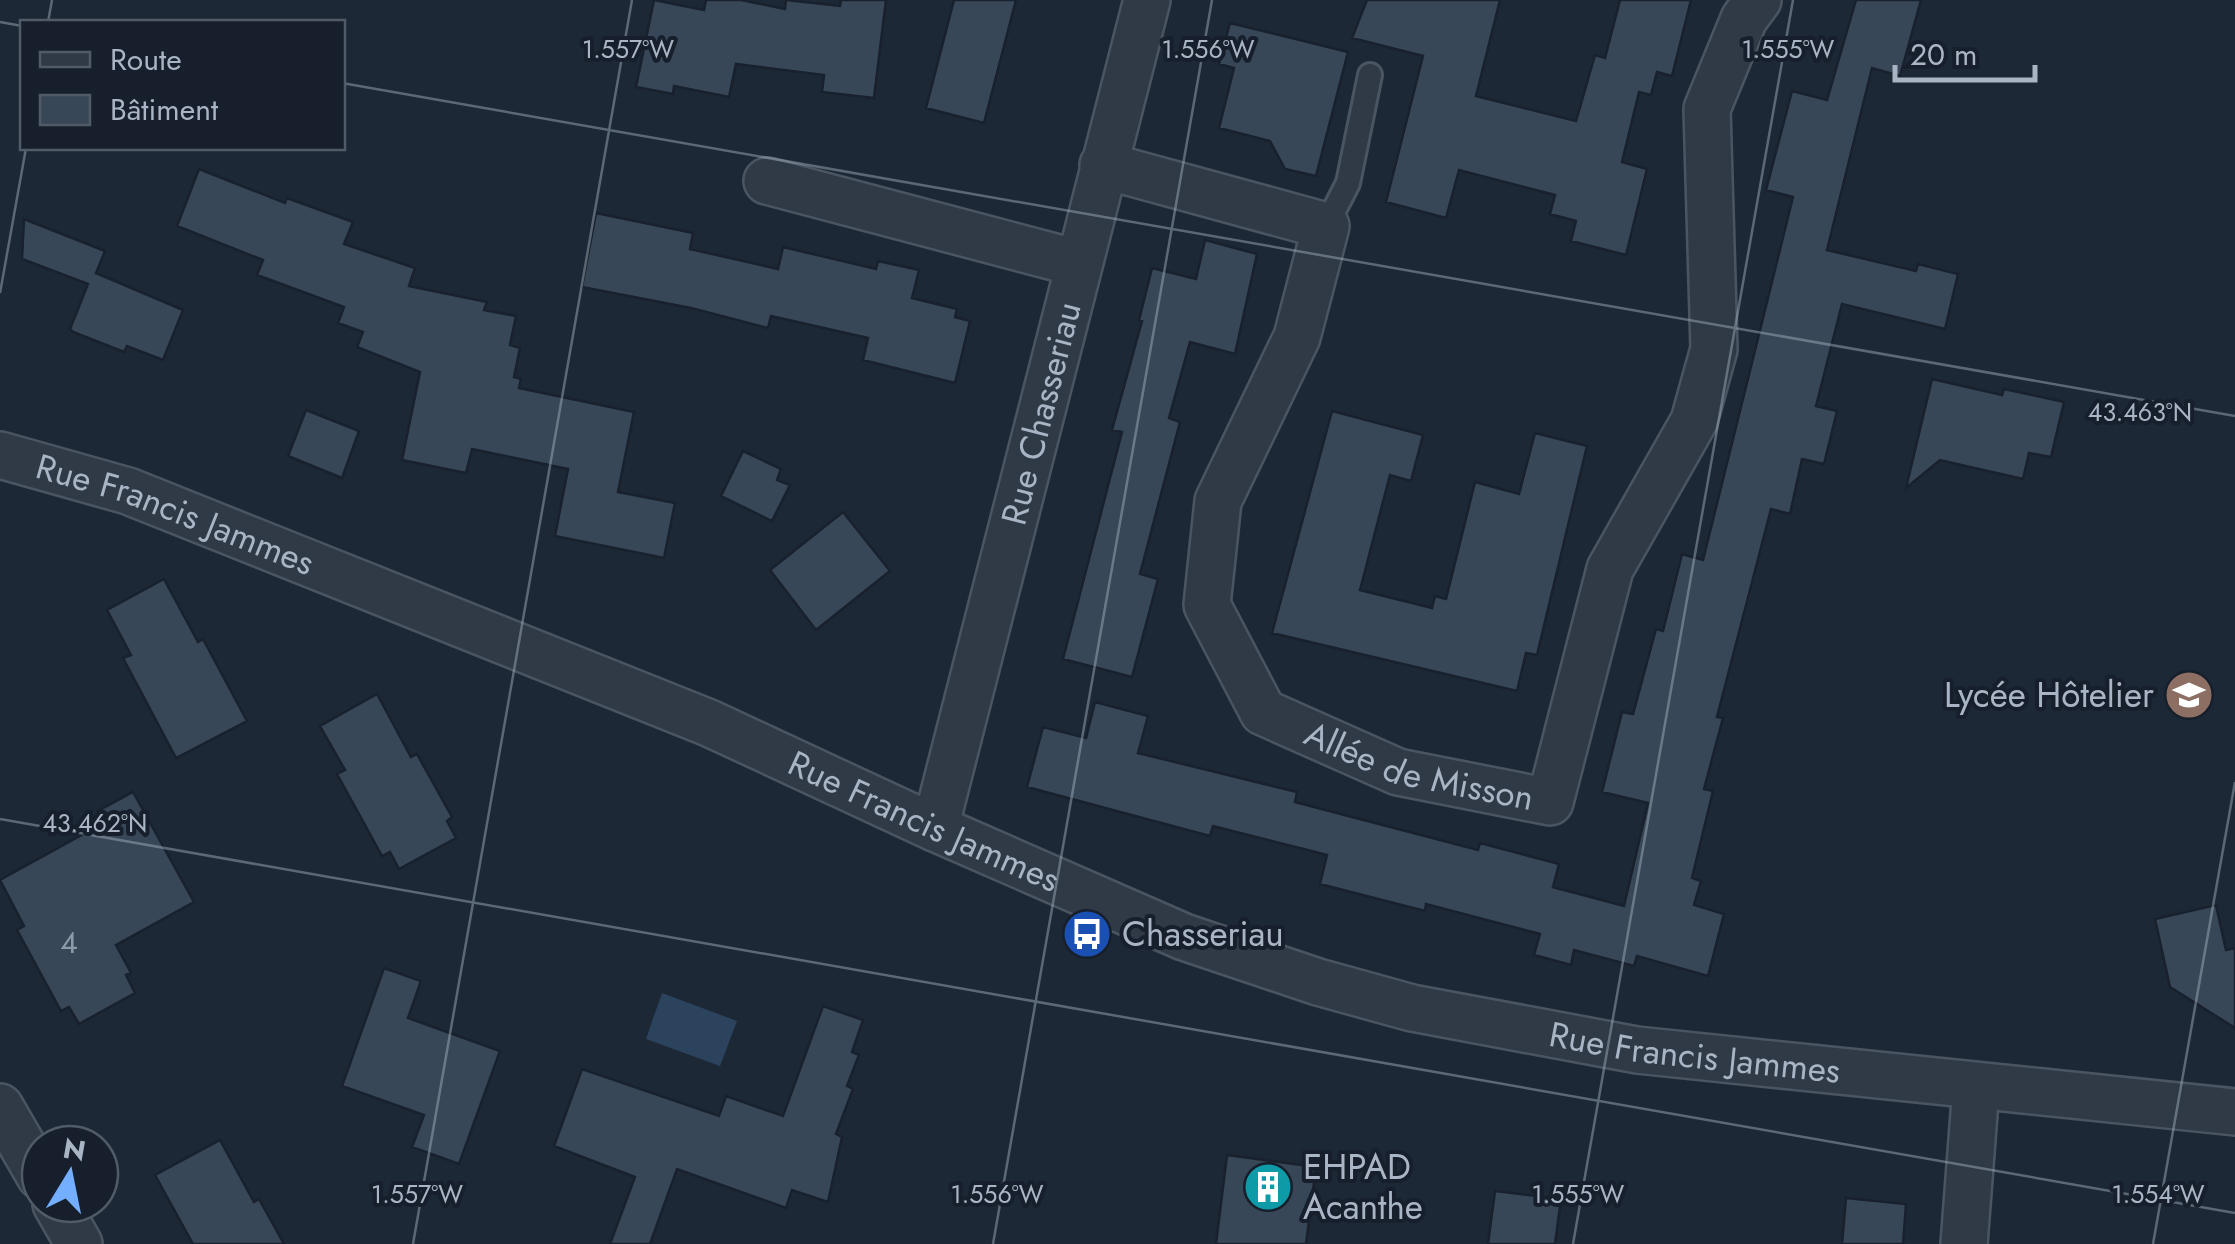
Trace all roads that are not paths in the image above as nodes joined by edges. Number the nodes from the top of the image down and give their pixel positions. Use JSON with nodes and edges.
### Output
{"nodes":[{"id":1,"x":1147,"y":0,"type":"edge"},
{"id":2,"x":1758,"y":0,"type":"edge"},
{"id":3,"x":1370,"y":75,"type":"dead end"},
{"id":4,"x":1103,"y":165,"type":"junction"},
{"id":5,"x":767,"y":181,"type":"dead end"},
{"id":6,"x":1326,"y":226,"type":"junction"},
{"id":7,"x":1077,"y":262,"type":"junction"},
{"id":8,"x":0,"y":455,"type":"edge"},
{"id":9,"x":934,"y":828,"type":"junction"},
{"id":10,"x":1976,"y":1087,"type":"junction"},
{"id":11,"x":0,"y":1108,"type":"edge"},
{"id":12,"x":2235,"y":1112,"type":"edge"},
{"id":13,"x":20,"y":1142,"type":"edge"},
{"id":14,"x":1964,"y":1244,"type":"edge"}],
"edges":[{"from":1,"to":4,"type":"street","name":"Rue Chasseriau"},
{"from":2,"to":6,"type":"street","name":"Allée de Misson"},
{"from":3,"to":6,"type":"lane"},
{"from":4,"to":6,"type":"street"},
{"from":4,"to":7,"type":"street","name":"Rue Chasseriau"},
{"from":5,"to":7,"type":"street"},
{"from":7,"to":9,"type":"street","name":"Rue Chasseriau"},
{"from":8,"to":9,"type":"street","name":"Rue Francis Jammes"},
{"from":9,"to":10,"type":"street","name":"Rue Francis Jammes"},
{"from":10,"to":12,"type":"street","name":"Rue Francis Jammes"},
{"from":10,"to":14,"type":"street"},
{"from":11,"to":13,"type":"street"}]}
